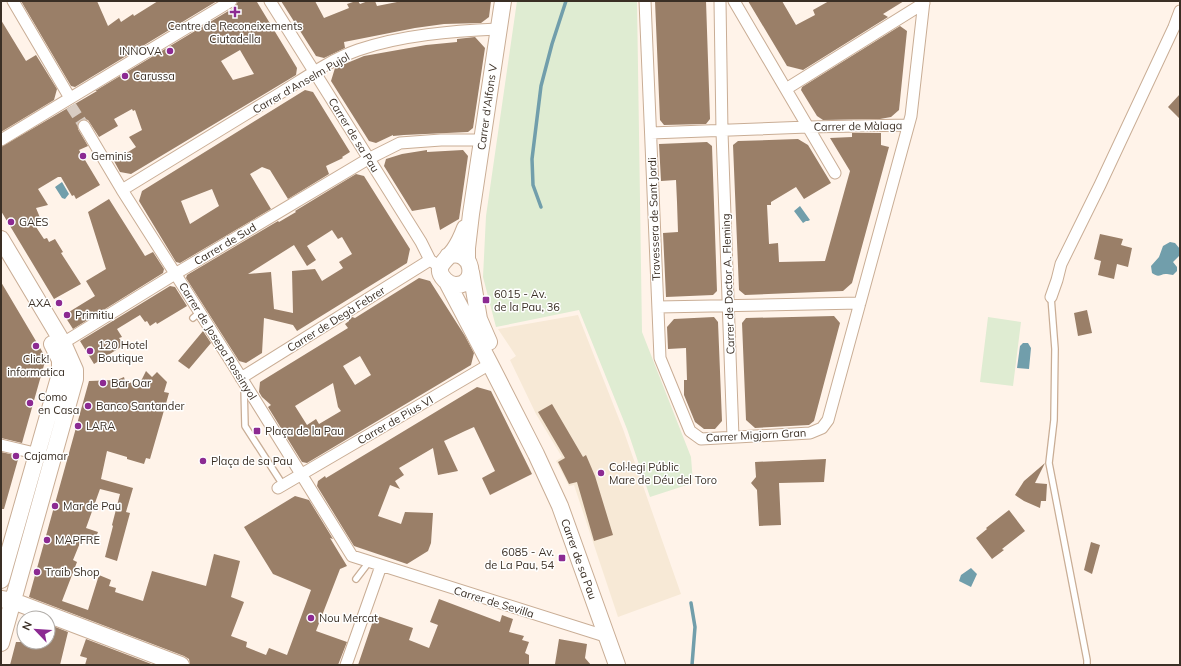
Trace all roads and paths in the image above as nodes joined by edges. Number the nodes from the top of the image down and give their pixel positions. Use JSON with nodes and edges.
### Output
{"nodes":[{"id":1,"x":13,"y":1,"type":"edge"},
{"id":2,"x":231,"y":1,"type":"edge"},
{"id":3,"x":270,"y":1,"type":"edge"},
{"id":4,"x":503,"y":1,"type":"edge"},
{"id":5,"x":645,"y":1,"type":"edge"},
{"id":6,"x":720,"y":1,"type":"edge"},
{"id":7,"x":734,"y":1,"type":"edge"},
{"id":8,"x":1179,"y":1,"type":"edge"},
{"id":9,"x":924,"y":2,"type":"edge"},
{"id":10,"x":1180,"y":6,"type":"edge"},
{"id":11,"x":1180,"y":11,"type":"edge"},
{"id":12,"x":498,"y":29,"type":"junction"},
{"id":13,"x":315,"y":72,"type":"junction"},
{"id":14,"x":786,"y":89,"type":"junction"},
{"id":15,"x":70,"y":101,"type":"junction"},
{"id":16,"x":908,"y":125,"type":"junction"},
{"id":17,"x":84,"y":126,"type":"tunnel mouth"},
{"id":18,"x":808,"y":127,"type":"junction"},
{"id":19,"x":722,"y":132,"type":"junction"},
{"id":20,"x":651,"y":133,"type":"junction"},
{"id":21,"x":1,"y":140,"type":"edge"},
{"id":22,"x":482,"y":140,"type":"junction"},
{"id":23,"x":368,"y":159,"type":"junction"},
{"id":24,"x":835,"y":172,"type":"dead end"},
{"id":25,"x":122,"y":190,"type":"junction"},
{"id":26,"x":471,"y":214,"type":"junction"},
{"id":27,"x":1,"y":239,"type":"edge"},
{"id":28,"x":1,"y":258,"type":"edge"},
{"id":29,"x":440,"y":261,"type":"junction"},
{"id":30,"x":469,"y":266,"type":"junction"},
{"id":31,"x":176,"y":274,"type":"junction"},
{"id":32,"x":447,"y":282,"type":"junction"},
{"id":33,"x":1051,"y":297,"type":"joint"},
{"id":34,"x":860,"y":302,"type":"junction"},
{"id":35,"x":729,"y":306,"type":"junction"},
{"id":36,"x":658,"y":308,"type":"junction"},
{"id":37,"x":62,"y":351,"type":"junction"},
{"id":38,"x":490,"y":364,"type":"junction"},
{"id":39,"x":243,"y":381,"type":"junction"},
{"id":40,"x":690,"y":431,"type":"joint"},
{"id":41,"x":733,"y":437,"type":"junction"},
{"id":42,"x":1,"y":445,"type":"edge"},
{"id":43,"x":536,"y":454,"type":"junction"},
{"id":44,"x":45,"y":455,"type":"junction"},
{"id":45,"x":300,"y":475,"type":"junction"},
{"id":46,"x":280,"y":487,"type":"joint"},
{"id":47,"x":6,"y":545,"type":"edge"},
{"id":48,"x":27,"y":550,"type":"junction"},
{"id":49,"x":352,"y":556,"type":"joint"},
{"id":50,"x":369,"y":562,"type":"junction"},
{"id":51,"x":381,"y":566,"type":"junction"},
{"id":52,"x":356,"y":579,"type":"dead end"},
{"id":53,"x":1,"y":580,"type":"edge"},
{"id":54,"x":7,"y":600,"type":"edge"},
{"id":55,"x":608,"y":637,"type":"junction"},
{"id":56,"x":1,"y":643,"type":"edge"},
{"id":57,"x":178,"y":664,"type":"edge"},
{"id":58,"x":346,"y":665,"type":"edge"},
{"id":59,"x":617,"y":665,"type":"edge"},
{"id":60,"x":1087,"y":665,"type":"edge"}],
"edges":[{"from":1,"to":15,"type":"street"},
{"from":2,"to":15,"type":"street"},
{"from":3,"to":13,"type":"street","name":"Carrer de sa Pau"},
{"from":4,"to":12,"type":"street","name":"Carrer d'Alfons V"},
{"from":5,"to":20,"type":"street","name":"Travessera de Sant Jordi"},
{"from":6,"to":19,"type":"street","name":"Carrer de Doctor A. Fleming"},
{"from":7,"to":14,"type":"street"},
{"from":8,"to":10,"type":"street"},
{"from":9,"to":14,"type":"street"},
{"from":9,"to":16,"type":"street"},
{"from":11,"to":33,"type":"street"},
{"from":12,"to":13,"type":"street","name":"Carrer d'Anselm Pujol"},
{"from":12,"to":22,"type":"street","name":"Carrer d'Alfons V"},
{"from":13,"to":23,"type":"street","name":"Carrer de sa Pau"},
{"from":13,"to":25,"type":"street","name":"Carrer d'Anselm Pujol"},
{"from":14,"to":18,"type":"street"},
{"from":15,"to":21,"type":"street"},
{"from":16,"to":18,"type":"street","name":"Carrer de Màlaga"},
{"from":16,"to":34,"type":"street"},
{"from":17,"to":25,"type":"street","name":"Carrer de Josepa Rossinyol"},
{"from":18,"to":19,"type":"street","name":"Carrer de Màlaga"},
{"from":18,"to":24,"type":"street"},
{"from":19,"to":20,"type":"street"},
{"from":19,"to":35,"type":"street","name":"Carrer de Doctor A. Fleming"},
{"from":20,"to":36,"type":"street","name":"Travessera de Sant Jordi"},
{"from":22,"to":23,"type":"street","name":"Carrer de Sud"},
{"from":22,"to":26,"type":"street","name":"Carrer d'Alfons V"},
{"from":23,"to":29,"type":"street","name":"Carrer de sa Pau"},
{"from":23,"to":31,"type":"street","name":"Carrer de Sud"},
{"from":25,"to":31,"type":"street","name":"Carrer de Josepa Rossinyol"},
{"from":26,"to":29,"type":"street","name":"Carrer d'Alfons V"},
{"from":26,"to":30,"type":"street","name":"Carrer d'Alfons V"},
{"from":27,"to":37,"type":"street"},
{"from":28,"to":37,"type":"street"},
{"from":29,"to":30,"type":"street"},
{"from":29,"to":32,"type":"street"},
{"from":29,"to":39,"type":"street","name":"Carrer de Degà Febrer"},
{"from":30,"to":32,"type":"street"},
{"from":30,"to":43,"type":"street","name":"Carrer de sa Pau"},
{"from":31,"to":37,"type":"street","name":"Carrer de Sud"},
{"from":31,"to":39,"type":"street","name":"Carrer de Josepa Rossinyol"},
{"from":32,"to":38,"type":"street","name":"Carrer de sa Pau"},
{"from":33,"to":60,"type":"lane"},
{"from":34,"to":35,"type":"street"},
{"from":34,"to":41,"type":"street","name":"Carrer Migjorn Gran"},
{"from":35,"to":36,"type":"street"},
{"from":35,"to":41,"type":"street","name":"Carrer de Doctor A. Fleming"},
{"from":36,"to":40,"type":"street","name":"Travessera de Sant Jordi"},
{"from":37,"to":44,"type":"street"},
{"from":38,"to":43,"type":"street","name":"Carrer de sa Pau"},
{"from":38,"to":45,"type":"street","name":"Carrer de Pius VI"},
{"from":39,"to":45,"type":"street","name":"Carrer de Josepa Rossinyol"},
{"from":39,"to":46,"type":"lane"},
{"from":40,"to":41,"type":"street","name":"Carrer Migjorn Gran"},
{"from":42,"to":44,"type":"street"},
{"from":43,"to":55,"type":"street","name":"Carrer de sa Pau"},
{"from":44,"to":47,"type":"street"},
{"from":44,"to":48,"type":"street"},
{"from":45,"to":46,"type":"street"},
{"from":45,"to":49,"type":"street","name":"Carrer de Josepa Rossinyol"},
{"from":47,"to":48,"type":"street"},
{"from":47,"to":53,"type":"street"},
{"from":48,"to":54,"type":"street"},
{"from":49,"to":50,"type":"street","name":"Carrer de Sevilla"},
{"from":50,"to":51,"type":"street","name":"Carrer de Sevilla"},
{"from":50,"to":52,"type":"lane"},
{"from":51,"to":55,"type":"street","name":"Carrer de Sevilla"},
{"from":51,"to":58,"type":"street"},
{"from":54,"to":56,"type":"street"},
{"from":54,"to":57,"type":"street"},
{"from":55,"to":59,"type":"street","name":"Carrer de sa Pau"}]}
